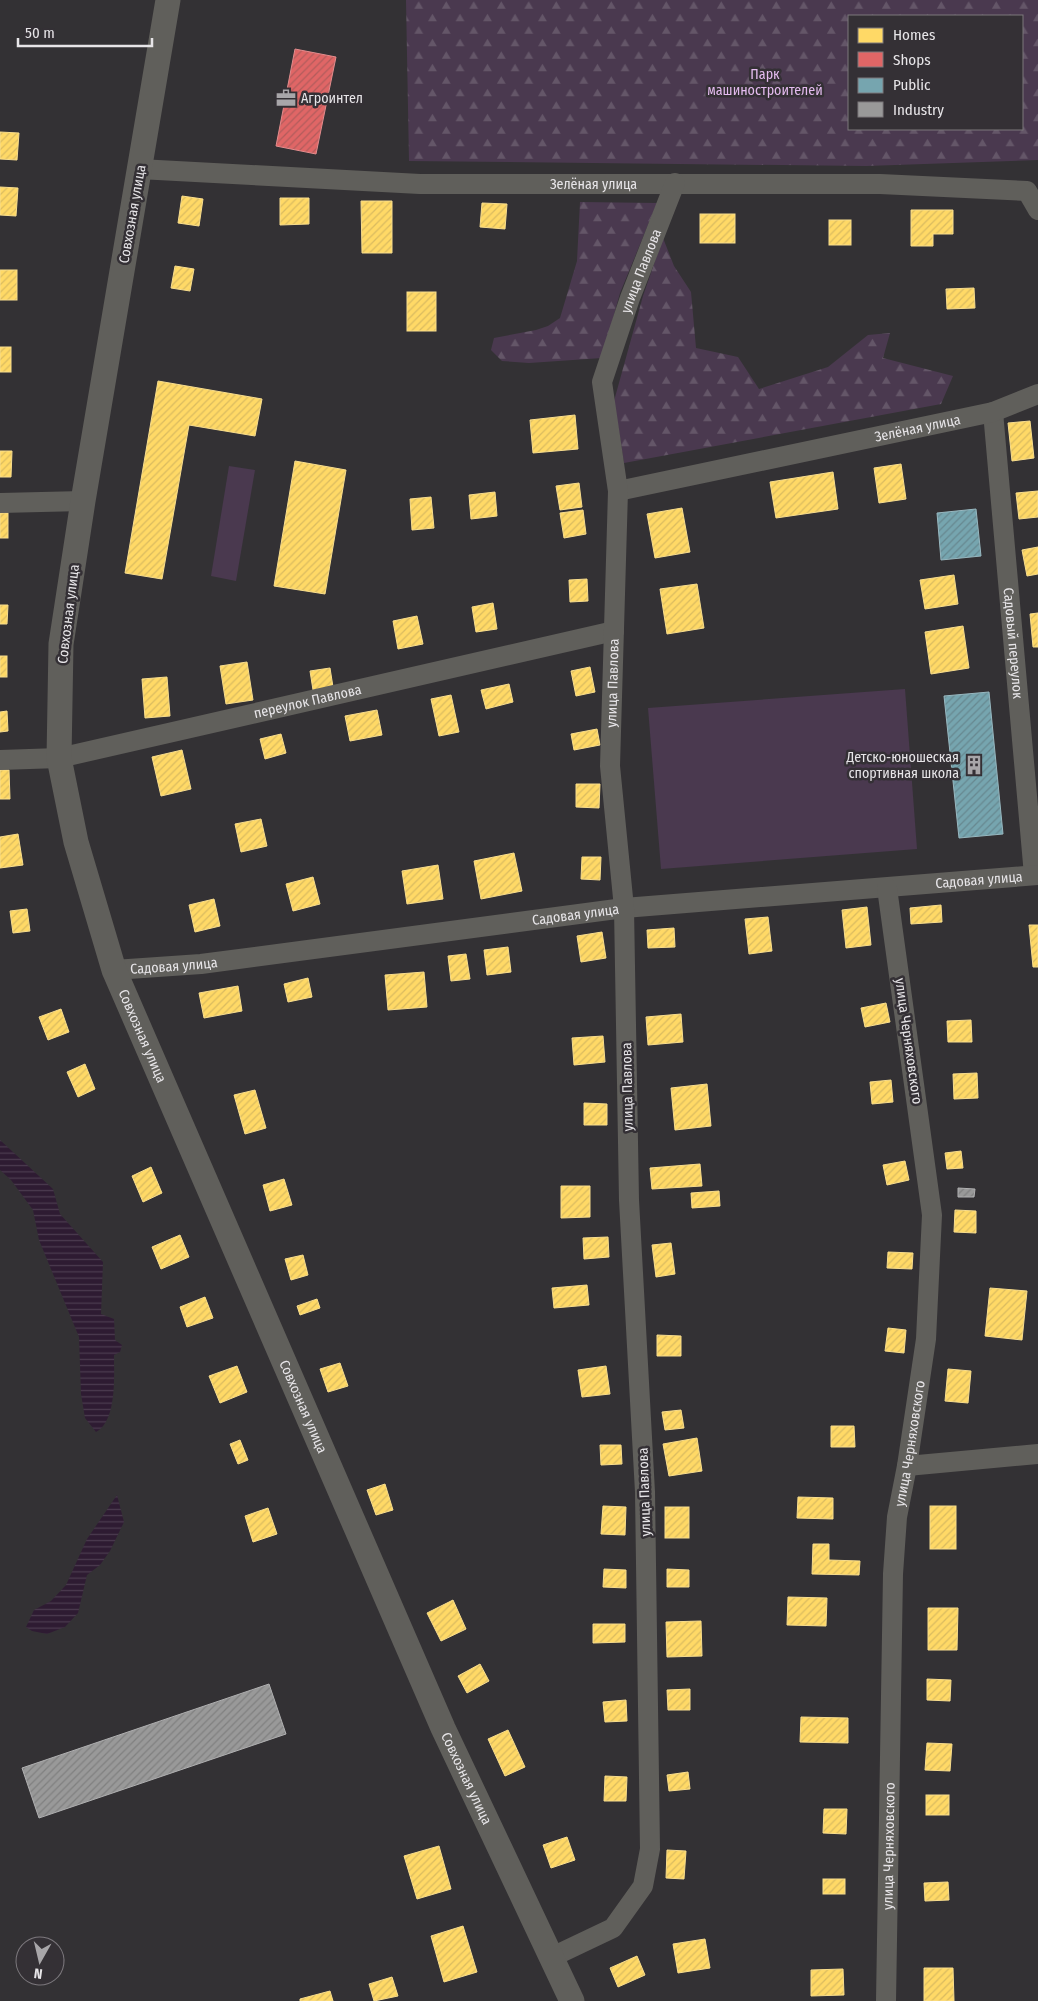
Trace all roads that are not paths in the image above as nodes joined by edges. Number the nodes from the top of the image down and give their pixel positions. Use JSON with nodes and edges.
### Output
{"nodes":[{"id":1,"x":168,"y":0,"type":"edge"},
{"id":2,"x":139,"y":169,"type":"junction"},
{"id":3,"x":675,"y":183,"type":"junction"},
{"id":4,"x":1038,"y":210,"type":"edge"},
{"id":5,"x":1038,"y":394,"type":"edge"},
{"id":6,"x":993,"y":412,"type":"junction"},
{"id":7,"x":618,"y":491,"type":"junction"},
{"id":8,"x":83,"y":501,"type":"junction"},
{"id":9,"x":0,"y":503,"type":"edge"},
{"id":10,"x":614,"y":631,"type":"junction"},
{"id":11,"x":59,"y":758,"type":"junction"},
{"id":12,"x":0,"y":760,"type":"edge"},
{"id":13,"x":1036,"y":875,"type":"edge"},
{"id":14,"x":887,"y":888,"type":"junction"},
{"id":15,"x":624,"y":908,"type":"junction"},
{"id":16,"x":114,"y":970,"type":"junction"},
{"id":17,"x":1038,"y":1454,"type":"edge"},
{"id":18,"x":907,"y":1466,"type":"junction"},
{"id":19,"x":552,"y":1957,"type":"junction"},
{"id":20,"x":572,"y":2001,"type":"edge"},
{"id":21,"x":886,"y":2001,"type":"edge"}],
"edges":[{"from":1,"to":2,"type":"street","name":"Совхозная улица"},
{"from":2,"to":3,"type":"street","name":"Зелёная улица"},
{"from":2,"to":8,"type":"street","name":"Совхозная улица"},
{"from":3,"to":4,"type":"street","name":"Зелёная улица"},
{"from":3,"to":7,"type":"street","name":"улица Павлова"},
{"from":5,"to":6,"type":"street","name":"Зелёная улица"},
{"from":6,"to":7,"type":"street","name":"Зелёная улица"},
{"from":6,"to":13,"type":"street","name":"Садовый переулок"},
{"from":7,"to":10,"type":"street","name":"улица Павлова"},
{"from":8,"to":9,"type":"street"},
{"from":8,"to":11,"type":"street","name":"Совхозная улица"},
{"from":10,"to":11,"type":"street","name":"переулок Павлова"},
{"from":10,"to":15,"type":"street","name":"улица Павлова"},
{"from":11,"to":12,"type":"street","name":"переулок Павлова"},
{"from":11,"to":16,"type":"street","name":"Совхозная улица"},
{"from":13,"to":14,"type":"street","name":"Садовая улица"},
{"from":14,"to":15,"type":"street","name":"Садовая улица"},
{"from":14,"to":18,"type":"street","name":"улица Черняховского"},
{"from":15,"to":16,"type":"street","name":"Садовая улица"},
{"from":15,"to":19,"type":"street","name":"улица Павлова"},
{"from":16,"to":19,"type":"street","name":"Совхозная улица"},
{"from":17,"to":18,"type":"street"},
{"from":18,"to":21,"type":"street","name":"улица Черняховского"},
{"from":19,"to":20,"type":"street","name":"Совхозная улица"}]}
